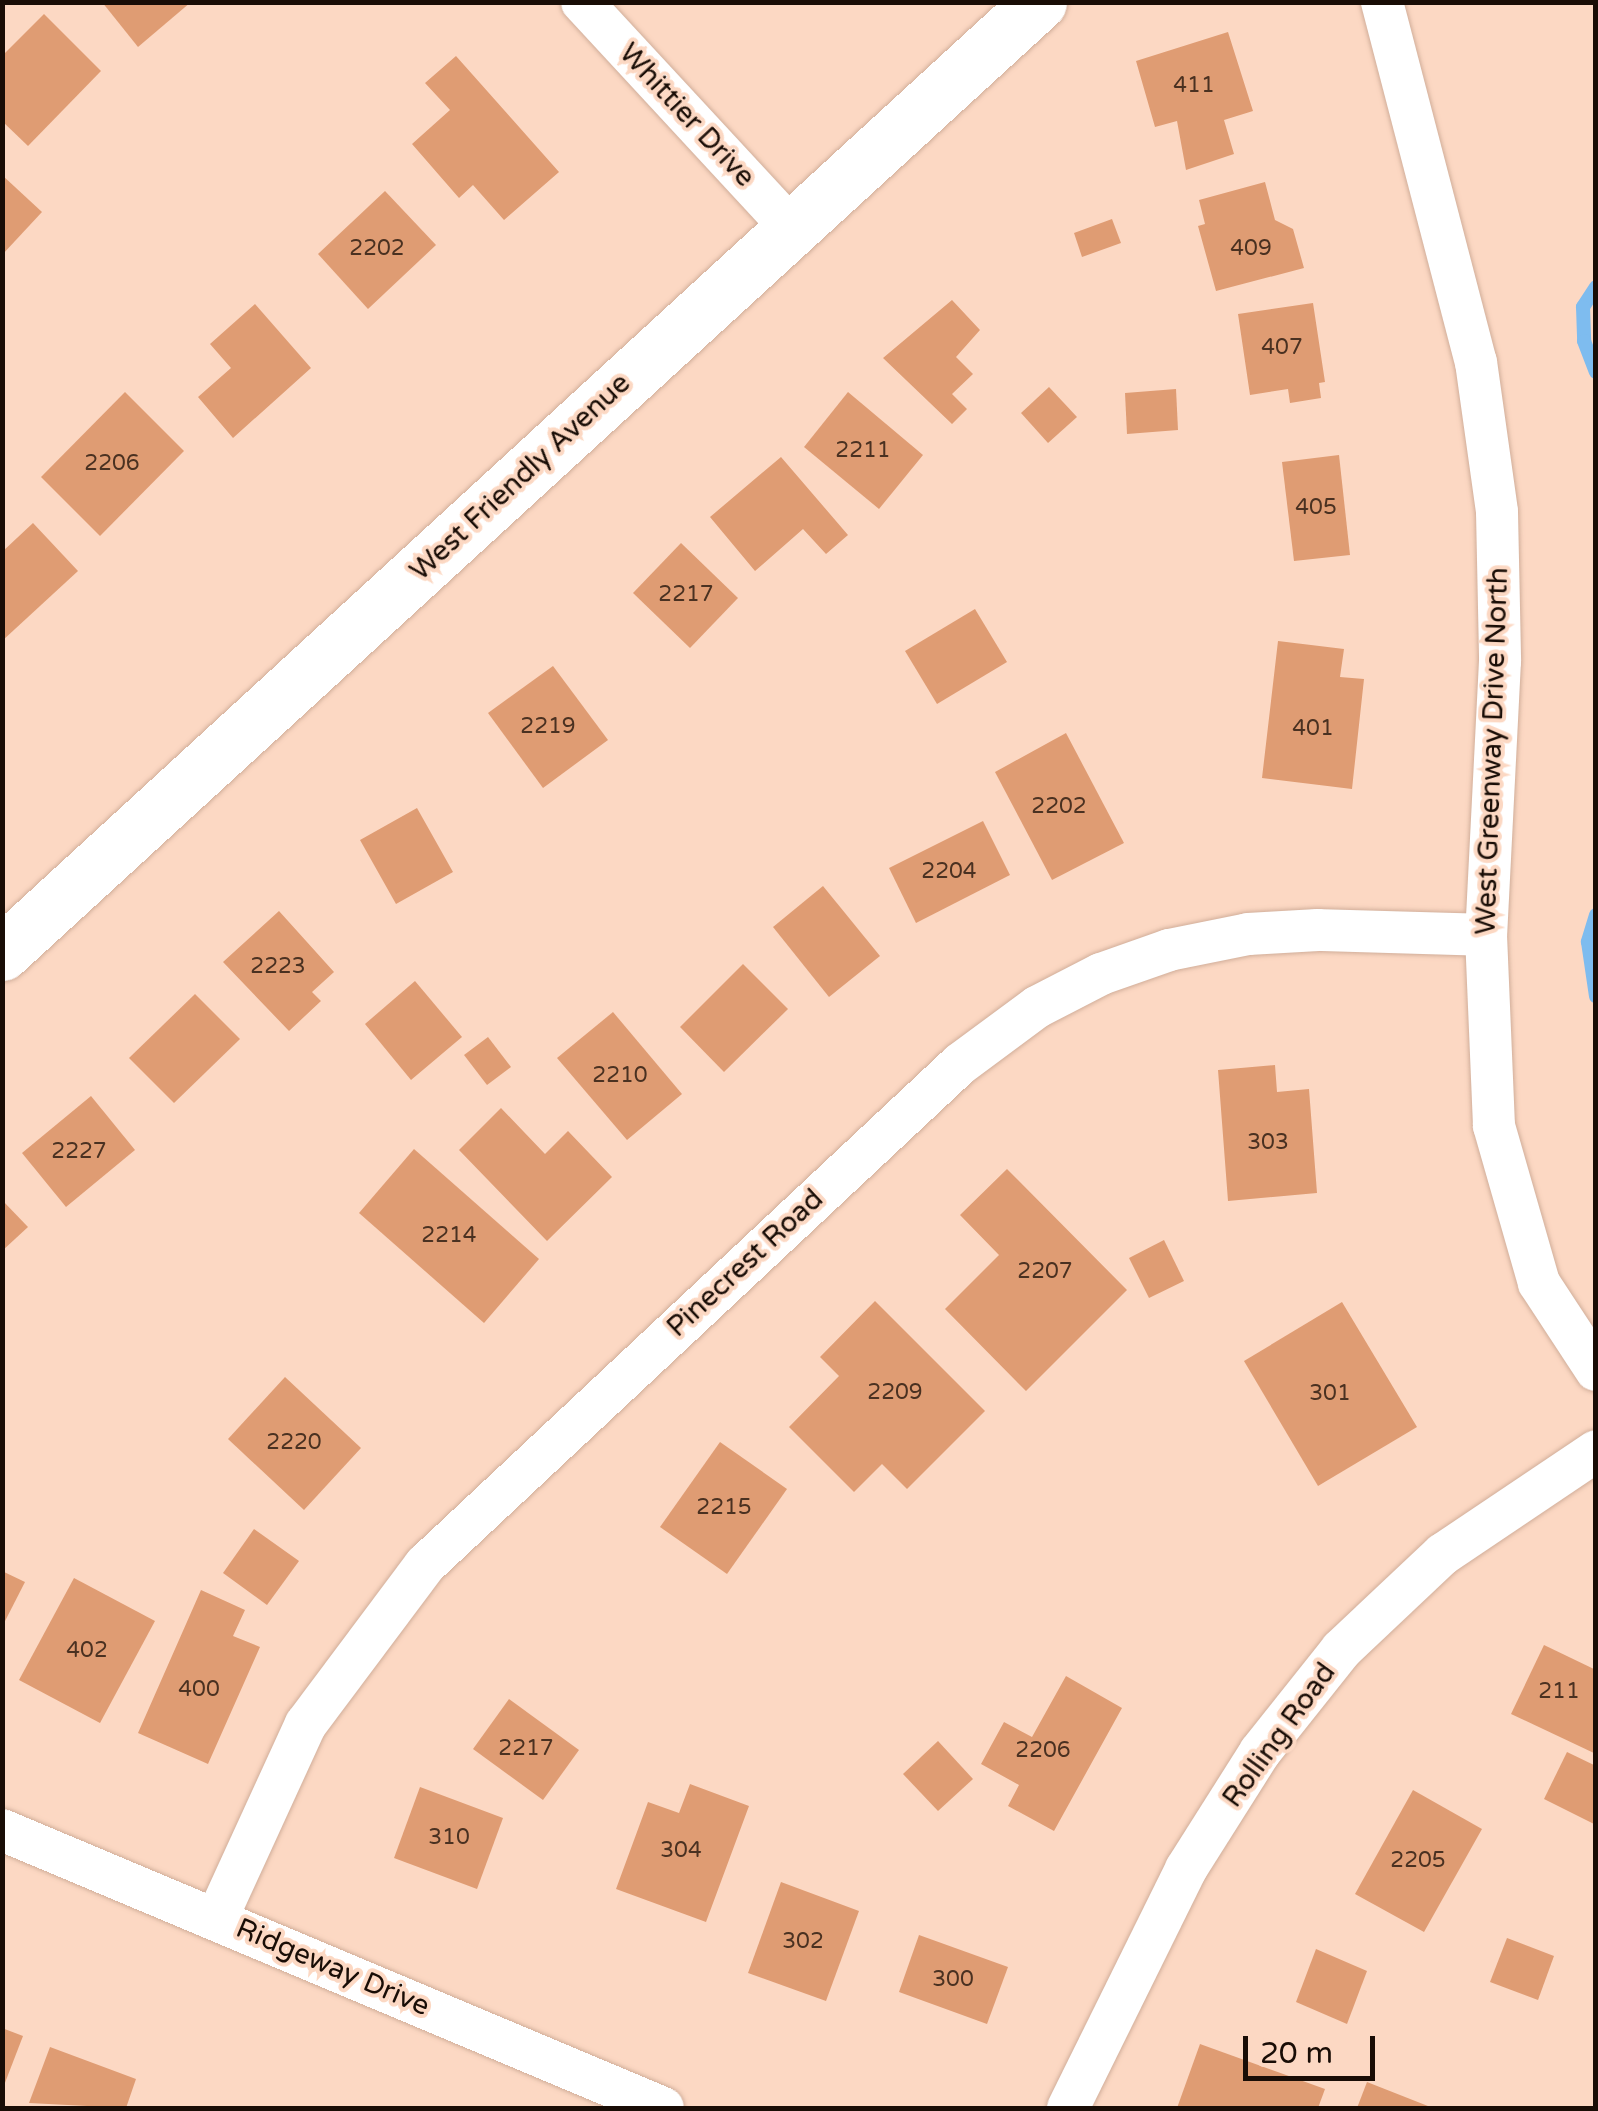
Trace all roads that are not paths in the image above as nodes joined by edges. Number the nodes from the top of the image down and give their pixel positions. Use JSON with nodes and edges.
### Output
{"nodes":[{"id":1,"x":582,"y":2,"type":"edge"},
{"id":2,"x":1039,"y":2,"type":"edge"},
{"id":3,"x":1382,"y":2,"type":"edge"},
{"id":4,"x":791,"y":228,"type":"junction"},
{"id":5,"x":1486,"y":935,"type":"junction"},
{"id":6,"x":2,"y":952,"type":"edge"},
{"id":7,"x":1596,"y":1370,"type":"edge"},
{"id":8,"x":1596,"y":1451,"type":"edge"},
{"id":9,"x":2,"y":1830,"type":"edge"},
{"id":10,"x":217,"y":1918,"type":"junction"},
{"id":11,"x":663,"y":2108,"type":"edge"},
{"id":12,"x":1068,"y":2108,"type":"edge"}],
"edges":[{"from":1,"to":4,"type":"street","name":"Whittier Drive"},
{"from":2,"to":4,"type":"main road","name":"West Friendly Avenue"},
{"from":3,"to":5,"type":"street","name":"West Greenway Drive North"},
{"from":4,"to":6,"type":"main road","name":"West Friendly Avenue"},
{"from":5,"to":7,"type":"street","name":"West Greenway Drive North"},
{"from":5,"to":10,"type":"street","name":"Pinecrest Road"},
{"from":8,"to":12,"type":"street","name":"Rolling Road"},
{"from":9,"to":10,"type":"street","name":"Ridgeway Drive"},
{"from":10,"to":11,"type":"street","name":"Ridgeway Drive"}]}
